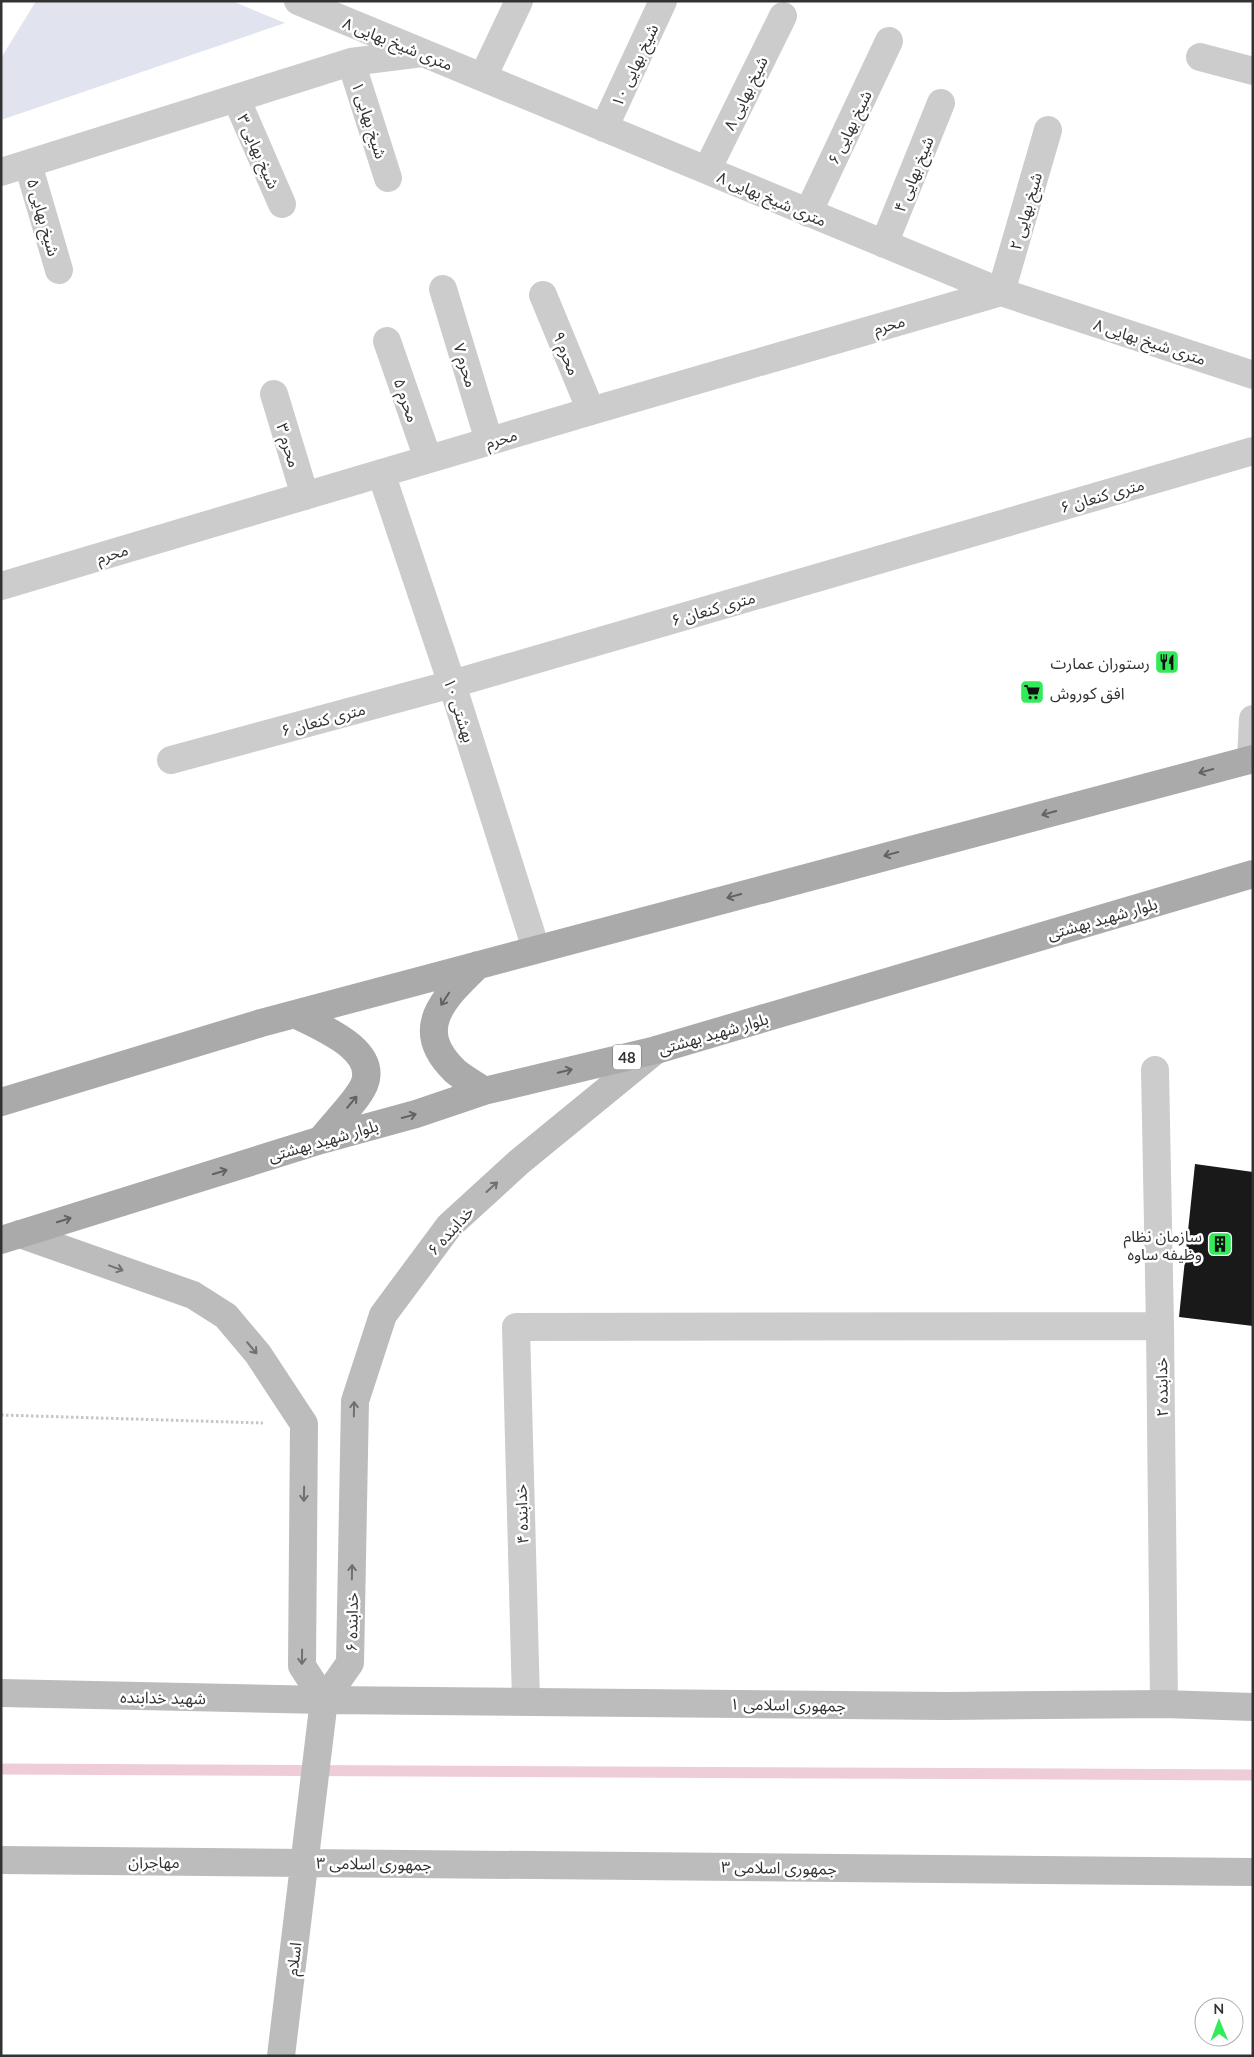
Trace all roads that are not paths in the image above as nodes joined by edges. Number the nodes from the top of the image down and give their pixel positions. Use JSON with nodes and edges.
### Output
{"nodes":[{"id":1,"x":298,"y":1,"type":"edge"},
{"id":2,"x":519,"y":1,"type":"edge"},
{"id":3,"x":663,"y":1,"type":"edge"},
{"id":4,"x":784,"y":16,"type":"dead end"},
{"id":5,"x":890,"y":42,"type":"dead end"},
{"id":6,"x":422,"y":53,"type":"junction"},
{"id":7,"x":1200,"y":57,"type":"dead end"},
{"id":8,"x":351,"y":62,"type":"junction"},
{"id":9,"x":1253,"y":71,"type":"edge"},
{"id":10,"x":482,"y":78,"type":"junction"},
{"id":11,"x":236,"y":98,"type":"junction"},
{"id":12,"x":941,"y":103,"type":"dead end"},
{"id":13,"x":604,"y":128,"type":"junction"},
{"id":14,"x":1048,"y":130,"type":"dead end"},
{"id":15,"x":28,"y":164,"type":"junction"},
{"id":16,"x":706,"y":170,"type":"junction"},
{"id":17,"x":1,"y":172,"type":"edge"},
{"id":18,"x":388,"y":178,"type":"dead end"},
{"id":19,"x":282,"y":204,"type":"dead end"},
{"id":20,"x":808,"y":213,"type":"junction"},
{"id":21,"x":884,"y":244,"type":"junction"},
{"id":22,"x":59,"y":270,"type":"dead end"},
{"id":23,"x":443,"y":289,"type":"dead end"},
{"id":24,"x":1001,"y":292,"type":"junction"},
{"id":25,"x":543,"y":295,"type":"dead end"},
{"id":26,"x":387,"y":341,"type":"dead end"},
{"id":27,"x":1253,"y":375,"type":"edge"},
{"id":28,"x":274,"y":394,"type":"dead end"},
{"id":29,"x":591,"y":411,"type":"junction"},
{"id":30,"x":489,"y":441,"type":"junction"},
{"id":31,"x":1253,"y":451,"type":"edge"},
{"id":32,"x":428,"y":460,"type":"junction"},
{"id":33,"x":381,"y":474,"type":"junction"},
{"id":34,"x":305,"y":496,"type":"junction"},
{"id":35,"x":1,"y":586,"type":"edge"},
{"id":36,"x":452,"y":684,"type":"junction"},
{"id":37,"x":1253,"y":719,"type":"edge"},
{"id":38,"x":1252,"y":759,"type":"edge"},
{"id":39,"x":171,"y":760,"type":"dead end"},
{"id":40,"x":1253,"y":874,"type":"edge"},
{"id":41,"x":536,"y":949,"type":"junction"},
{"id":42,"x":479,"y":964,"type":"junction"},
{"id":43,"x":295,"y":1014,"type":"junction"},
{"id":44,"x":656,"y":1050,"type":"junction"},
{"id":45,"x":1155,"y":1070,"type":"dead end"},
{"id":46,"x":484,"y":1091,"type":"junction"},
{"id":47,"x":1,"y":1102,"type":"edge"},
{"id":48,"x":321,"y":1140,"type":"junction"},
{"id":49,"x":11,"y":1237,"type":"edge"},
{"id":50,"x":1160,"y":1326,"type":"junction"},
{"id":51,"x":1,"y":1693,"type":"edge"},
{"id":52,"x":324,"y":1700,"type":"junction"},
{"id":53,"x":526,"y":1701,"type":"junction"},
{"id":54,"x":1164,"y":1704,"type":"junction"},
{"id":55,"x":1253,"y":1708,"type":"edge"},
{"id":56,"x":1,"y":1860,"type":"edge"},
{"id":57,"x":306,"y":1862,"type":"junction"},
{"id":58,"x":1253,"y":1872,"type":"edge"},
{"id":59,"x":281,"y":2056,"type":"edge"}],
"edges":[{"from":1,"to":6,"type":"street","name":"۸ متری شیخ بهایی"},
{"from":2,"to":10,"type":"street"},
{"from":3,"to":13,"type":"street","name":"شیخ بهایی ۱۰"},
{"from":4,"to":16,"type":"street","name":"شیخ بهایی ۸"},
{"from":5,"to":20,"type":"street","name":"شیخ بهایی ۶"},
{"from":6,"to":8,"type":"street"},
{"from":6,"to":10,"type":"street","name":"۸ متری شیخ بهایی"},
{"from":7,"to":9,"type":"street"},
{"from":8,"to":11,"type":"street"},
{"from":8,"to":18,"type":"street","name":"شیخ بهایی ۱"},
{"from":10,"to":13,"type":"street","name":"۸ متری شیخ بهایی"},
{"from":11,"to":15,"type":"street"},
{"from":11,"to":19,"type":"street","name":"شیخ بهایی ۳"},
{"from":12,"to":21,"type":"street","name":"شیخ بهایی ۴"},
{"from":13,"to":16,"type":"street","name":"۸ متری شیخ بهایی"},
{"from":14,"to":24,"type":"street","name":"شیخ بهایی ۲"},
{"from":15,"to":17,"type":"street"},
{"from":15,"to":22,"type":"street","name":"شیخ بهایی ۵"},
{"from":16,"to":20,"type":"street","name":"۸ متری شیخ بهایی"},
{"from":20,"to":21,"type":"street","name":"۸ متری شیخ بهایی"},
{"from":21,"to":24,"type":"street","name":"۸ متری شیخ بهایی"},
{"from":23,"to":30,"type":"street","name":"محرم ۷"},
{"from":24,"to":27,"type":"street","name":"۸ متری شیخ بهایی"},
{"from":24,"to":29,"type":"street","name":"محرم"},
{"from":25,"to":29,"type":"street","name":"محرم ۹"},
{"from":26,"to":32,"type":"street","name":"محرم ۵"},
{"from":28,"to":34,"type":"street","name":"محرم ۳"},
{"from":29,"to":30,"type":"street","name":"محرم"},
{"from":30,"to":32,"type":"street","name":"محرم"},
{"from":31,"to":36,"type":"street","name":"۶ متری کنعان"},
{"from":32,"to":33,"type":"street","name":"محرم"},
{"from":33,"to":34,"type":"street","name":"محرم"},
{"from":33,"to":36,"type":"street","name":"بهشتی ۱۰"},
{"from":34,"to":35,"type":"street","name":"محرم"},
{"from":36,"to":39,"type":"street","name":"۶ متری کنعان"},
{"from":36,"to":41,"type":"street","name":"بهشتی ۱۰"},
{"from":37,"to":38,"type":"street"},
{"from":38,"to":41,"type":"main road","one_way":true},
{"from":40,"to":44,"type":"main road","name":"بلوار شهید بهشتی","number":"48"},
{"from":41,"to":42,"type":"main road"},
{"from":42,"to":43,"type":"main road"},
{"from":42,"to":46,"type":"main road","one_way":true},
{"from":43,"to":47,"type":"main road"},
{"from":48,"to":43,"type":"main road","one_way":true},
{"from":46,"to":44,"type":"main road","name":"بلوار شهید بهشتی","number":"48","one_way":true},
{"from":52,"to":44,"type":"street","name":"خدابنده ۶","one_way":true},
{"from":45,"to":50,"type":"street","name":"خدابنده ۲"},
{"from":48,"to":46,"type":"main road","name":"بلوار شهید بهشتی","number":"48","one_way":true},
{"from":49,"to":48,"type":"main road","name":"بلوار شهید بهشتی","number":"48","one_way":true},
{"from":49,"to":52,"type":"street","one_way":true},
{"from":50,"to":53,"type":"street","name":"خدابنده ۴"},
{"from":50,"to":54,"type":"street","name":"خدابنده ۲"},
{"from":51,"to":52,"type":"street","name":"شهید خدابنده"},
{"from":52,"to":53,"type":"street","name":"جمهوری اسلامی ۱"},
{"from":52,"to":57,"type":"street","name":"اسلام"},
{"from":53,"to":54,"type":"street","name":"جمهوری اسلامی ۱"},
{"from":54,"to":55,"type":"street","name":"جمهوری اسلامی ۱"},
{"from":56,"to":57,"type":"street","name":"مهاجران"},
{"from":57,"to":58,"type":"street","name":"جمهوری اسلامی ۳"},
{"from":57,"to":59,"type":"street","name":"اسلام"}]}
